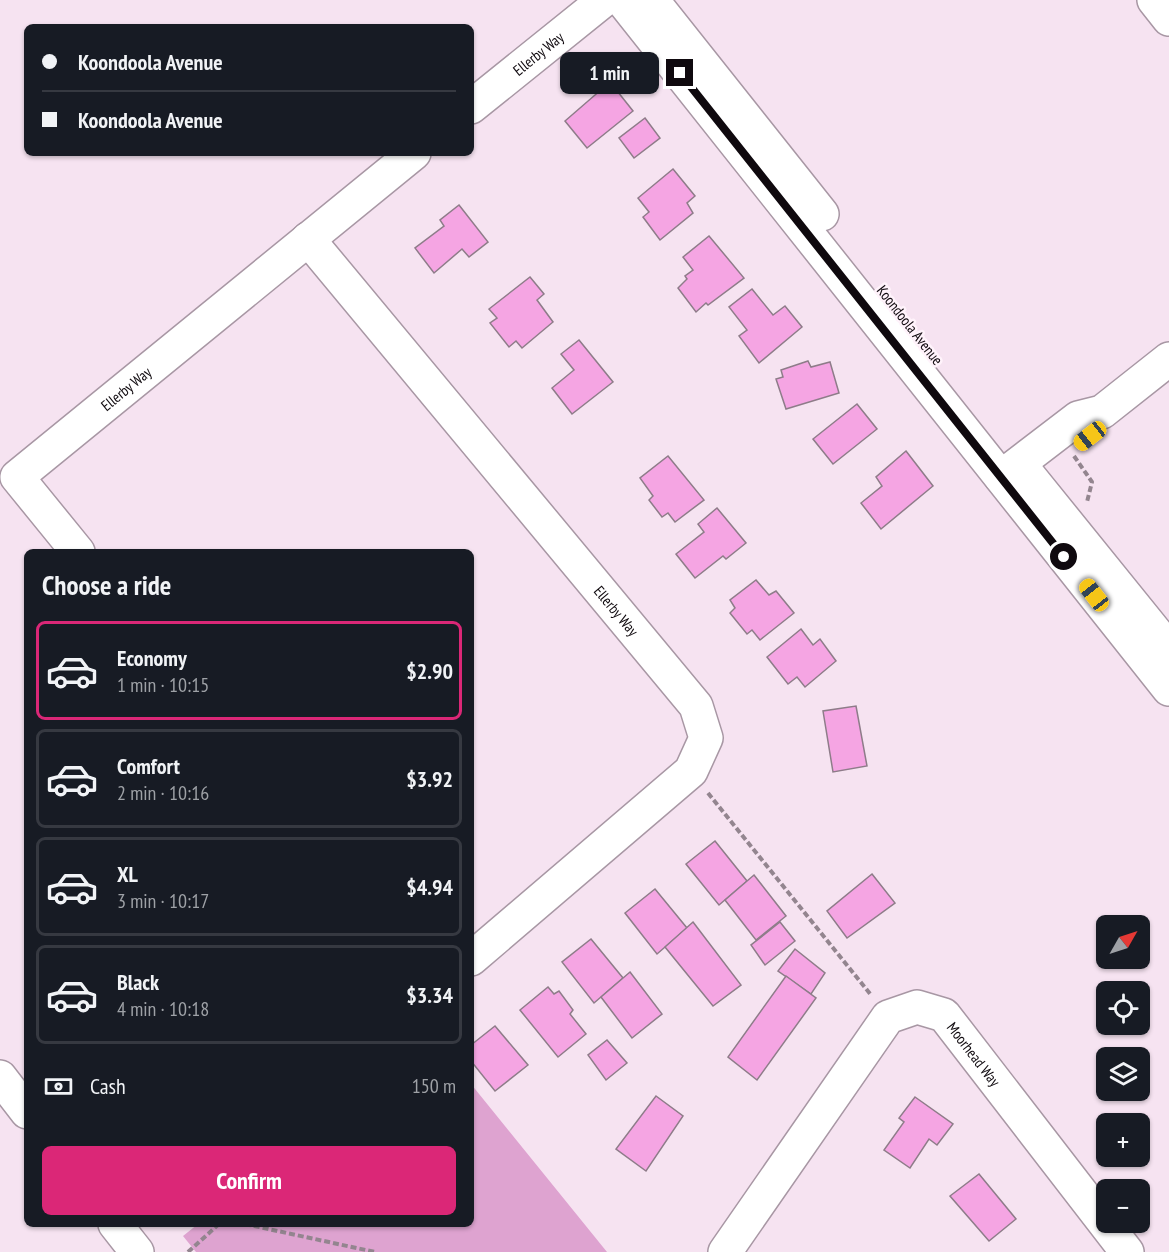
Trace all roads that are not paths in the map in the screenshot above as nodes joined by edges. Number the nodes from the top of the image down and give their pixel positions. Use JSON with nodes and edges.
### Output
{"nodes":[{"id":1,"x":604,"y":0,"type":"edge"},
{"id":2,"x":622,"y":0,"type":"edge"},
{"id":3,"x":652,"y":0,"type":"edge"},
{"id":4,"x":1154,"y":0,"type":"edge"},
{"id":5,"x":1169,"y":19,"type":"edge"},
{"id":6,"x":474,"y":105,"type":"edge"},
{"id":7,"x":410,"y":156,"type":"edge"},
{"id":8,"x":308,"y":239,"type":"junction"},
{"id":9,"x":1169,"y":359,"type":"edge"},
{"id":10,"x":1017,"y":479,"type":"junction"},
{"id":11,"x":76,"y":549,"type":"edge"},
{"id":12,"x":1169,"y":649,"type":"edge"},
{"id":13,"x":1169,"y":689,"type":"edge"},
{"id":14,"x":474,"y":956,"type":"edge"},
{"id":15,"x":0,"y":1077,"type":"edge"},
{"id":16,"x":24,"y":1108,"type":"edge"},
{"id":17,"x":117,"y":1227,"type":"edge"},
{"id":18,"x":137,"y":1252,"type":"edge"},
{"id":19,"x":725,"y":1252,"type":"edge"},
{"id":20,"x":1127,"y":1252,"type":"edge"}],
"edges":[{"from":1,"to":6,"type":"street","name":"Ellerby Way"},
{"from":2,"to":10,"type":"street","name":"Koondoola Avenue"},
{"from":3,"to":10,"type":"street","name":"Koondoola Avenue"},
{"from":4,"to":5,"type":"street"},
{"from":7,"to":8,"type":"street","name":"Ellerby Way"},
{"from":8,"to":11,"type":"street","name":"Ellerby Way"},
{"from":8,"to":14,"type":"street","name":"Ellerby Way"},
{"from":9,"to":10,"type":"street"},
{"from":10,"to":12,"type":"street","name":"Koondoola Avenue"},
{"from":10,"to":13,"type":"street","name":"Koondoola Avenue"},
{"from":15,"to":16,"type":"street"},
{"from":17,"to":18,"type":"street"},
{"from":19,"to":20,"type":"street","name":"Moorhead Way"}]}
